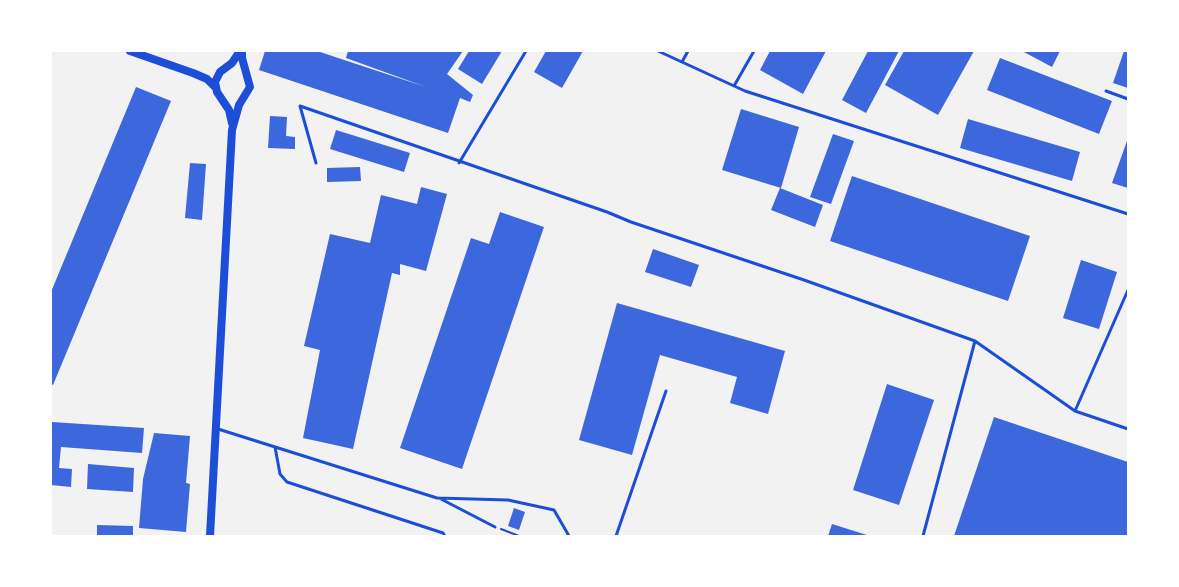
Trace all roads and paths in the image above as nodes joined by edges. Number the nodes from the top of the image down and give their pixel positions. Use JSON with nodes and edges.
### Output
{"nodes":[{"id":1,"x":130,"y":51,"type":"edge"},
{"id":2,"x":241,"y":51,"type":"edge"},
{"id":3,"x":526,"y":51,"type":"edge"},
{"id":4,"x":658,"y":51,"type":"edge"},
{"id":5,"x":688,"y":51,"type":"edge"},
{"id":6,"x":754,"y":51,"type":"edge"},
{"id":7,"x":145,"y":53,"type":"edge"},
{"id":8,"x":682,"y":62,"type":"junction"},
{"id":9,"x":222,"y":70,"type":"junction"},
{"id":10,"x":193,"y":73,"type":"junction"},
{"id":11,"x":248,"y":76,"type":"junction"},
{"id":12,"x":734,"y":86,"type":"junction"},
{"id":13,"x":215,"y":87,"type":"junction"},
{"id":14,"x":1106,"y":91,"type":"dead end"},
{"id":15,"x":245,"y":96,"type":"junction"},
{"id":16,"x":220,"y":97,"type":"junction"},
{"id":17,"x":1128,"y":99,"type":"edge"},
{"id":18,"x":232,"y":130,"type":"junction"},
{"id":19,"x":316,"y":163,"type":"dead end"},
{"id":20,"x":459,"y":163,"type":"junction"},
{"id":21,"x":1128,"y":214,"type":"edge"},
{"id":22,"x":1128,"y":290,"type":"edge"},
{"id":23,"x":975,"y":341,"type":"junction"},
{"id":24,"x":666,"y":391,"type":"dead end"},
{"id":25,"x":1075,"y":411,"type":"junction"},
{"id":26,"x":216,"y":428,"type":"junction"},
{"id":27,"x":1128,"y":429,"type":"edge"},
{"id":28,"x":275,"y":447,"type":"junction"},
{"id":29,"x":438,"y":498,"type":"junction"},
{"id":30,"x":495,"y":527,"type":"joint"},
{"id":31,"x":210,"y":536,"type":"edge"},
{"id":32,"x":445,"y":536,"type":"edge"},
{"id":33,"x":519,"y":536,"type":"edge"},
{"id":34,"x":569,"y":536,"type":"edge"},
{"id":35,"x":616,"y":536,"type":"edge"},
{"id":36,"x":923,"y":536,"type":"edge"}],
"edges":[{"from":1,"to":7,"type":"street"},
{"from":2,"to":9,"type":"street"},
{"from":2,"to":11,"type":"street"},
{"from":3,"to":20,"type":"lane"},
{"from":4,"to":8,"type":"lane"},
{"from":5,"to":8,"type":"lane"},
{"from":6,"to":12,"type":"lane"},
{"from":7,"to":10,"type":"street"},
{"from":8,"to":12,"type":"lane"},
{"from":9,"to":10,"type":"street"},
{"from":9,"to":11,"type":"street"},
{"from":9,"to":13,"type":"street"},
{"from":10,"to":13,"type":"street"},
{"from":11,"to":15,"type":"street"},
{"from":12,"to":21,"type":"lane"},
{"from":13,"to":16,"type":"street"},
{"from":14,"to":17,"type":"lane"},
{"from":15,"to":16,"type":"street"},
{"from":15,"to":18,"type":"street"},
{"from":16,"to":18,"type":"street"},
{"from":18,"to":26,"type":"street"},
{"from":19,"to":20,"type":"lane"},
{"from":20,"to":23,"type":"lane"},
{"from":22,"to":25,"type":"lane"},
{"from":23,"to":25,"type":"lane"},
{"from":23,"to":36,"type":"lane"},
{"from":24,"to":35,"type":"lane"},
{"from":25,"to":27,"type":"lane"},
{"from":26,"to":28,"type":"lane"},
{"from":26,"to":31,"type":"street"},
{"from":28,"to":29,"type":"lane"},
{"from":28,"to":32,"type":"lane"},
{"from":29,"to":30,"type":"lane"},
{"from":29,"to":34,"type":"lane"},
{"from":30,"to":33,"type":"path"}]}
